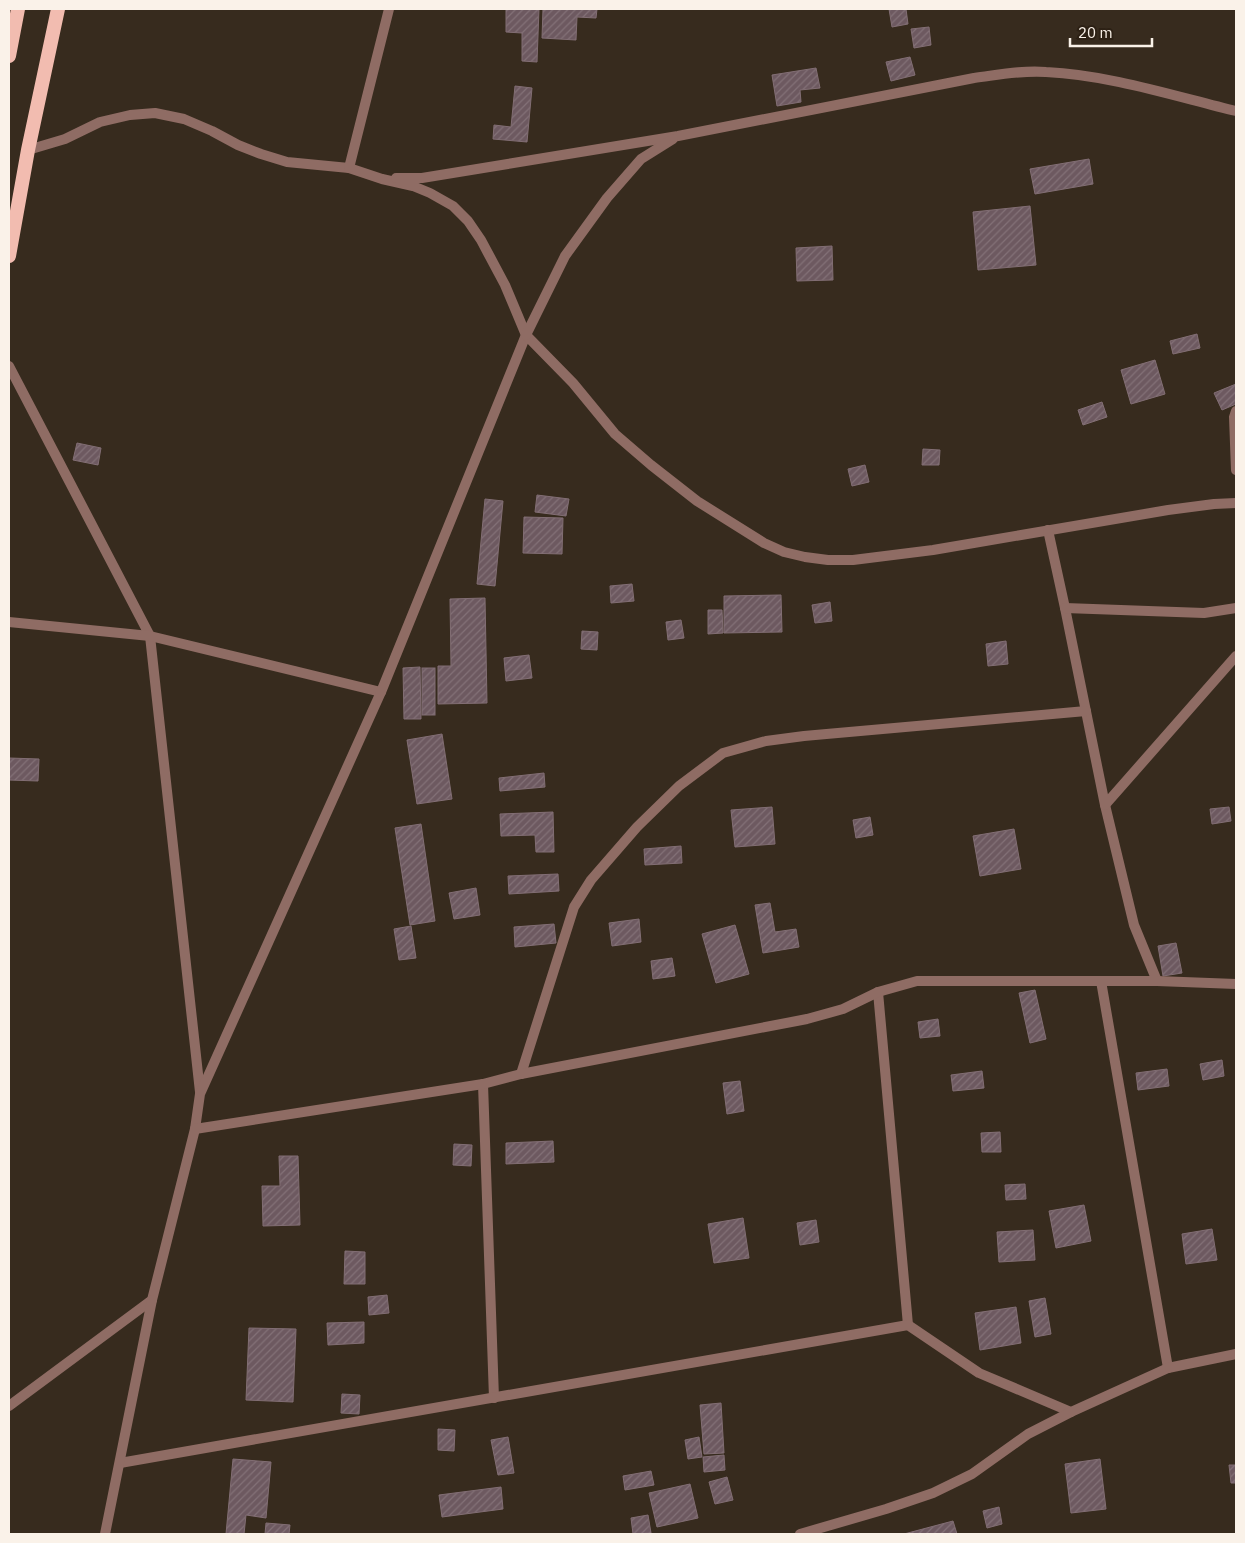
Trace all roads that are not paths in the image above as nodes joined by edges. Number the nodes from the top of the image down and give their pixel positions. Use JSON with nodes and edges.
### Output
{"nodes":[{"id":1,"x":18,"y":9,"type":"edge"},
{"id":2,"x":58,"y":9,"type":"edge"},
{"id":3,"x":390,"y":9,"type":"edge"},
{"id":4,"x":9,"y":56,"type":"edge"},
{"id":5,"x":1236,"y":111,"type":"edge"},
{"id":6,"x":678,"y":136,"type":"junction"},
{"id":7,"x":28,"y":150,"type":"junction"},
{"id":8,"x":349,"y":168,"type":"junction"},
{"id":9,"x":382,"y":179,"type":"junction"},
{"id":10,"x":9,"y":256,"type":"edge"},
{"id":11,"x":526,"y":335,"type":"junction"},
{"id":12,"x":9,"y":366,"type":"edge"},
{"id":13,"x":1236,"y":411,"type":"edge"},
{"id":14,"x":1236,"y":470,"type":"edge"},
{"id":15,"x":1236,"y":503,"type":"edge"},
{"id":16,"x":1048,"y":530,"type":"junction"},
{"id":17,"x":1066,"y":608,"type":"junction"},
{"id":18,"x":1236,"y":608,"type":"edge"},
{"id":19,"x":9,"y":622,"type":"edge"},
{"id":20,"x":150,"y":636,"type":"junction"},
{"id":21,"x":1236,"y":656,"type":"edge"},
{"id":22,"x":381,"y":692,"type":"junction"},
{"id":23,"x":1086,"y":711,"type":"junction"},
{"id":24,"x":1105,"y":805,"type":"junction"},
{"id":25,"x":1101,"y":982,"type":"junction"},
{"id":26,"x":1157,"y":982,"type":"junction"},
{"id":27,"x":1236,"y":984,"type":"edge"},
{"id":28,"x":878,"y":992,"type":"junction"},
{"id":29,"x":521,"y":1074,"type":"junction"},
{"id":30,"x":483,"y":1084,"type":"junction"},
{"id":31,"x":200,"y":1094,"type":"junction"},
{"id":32,"x":195,"y":1129,"type":"junction"},
{"id":33,"x":152,"y":1300,"type":"junction"},
{"id":34,"x":908,"y":1325,"type":"junction"},
{"id":35,"x":1236,"y":1354,"type":"edge"},
{"id":36,"x":1168,"y":1368,"type":"junction"},
{"id":37,"x":494,"y":1398,"type":"junction"},
{"id":38,"x":9,"y":1406,"type":"edge"},
{"id":39,"x":1071,"y":1412,"type":"junction"},
{"id":40,"x":120,"y":1463,"type":"junction"},
{"id":41,"x":105,"y":1534,"type":"edge"},
{"id":42,"x":800,"y":1534,"type":"edge"}],
"edges":[{"from":1,"to":4,"type":"highway"},
{"from":2,"to":7,"type":"highway"},
{"from":3,"to":8,"type":"street"},
{"from":5,"to":6,"type":"street"},
{"from":6,"to":9,"type":"street"},
{"from":6,"to":11,"type":"street"},
{"from":7,"to":8,"type":"street"},
{"from":7,"to":10,"type":"highway"},
{"from":8,"to":9,"type":"street"},
{"from":9,"to":11,"type":"street"},
{"from":11,"to":16,"type":"street"},
{"from":11,"to":22,"type":"street"},
{"from":12,"to":20,"type":"street"},
{"from":13,"to":14,"type":"street"},
{"from":15,"to":16,"type":"street"},
{"from":16,"to":17,"type":"street"},
{"from":17,"to":18,"type":"street"},
{"from":17,"to":23,"type":"street"},
{"from":19,"to":20,"type":"street"},
{"from":20,"to":22,"type":"street"},
{"from":20,"to":31,"type":"street"},
{"from":21,"to":24,"type":"street"},
{"from":22,"to":31,"type":"street"},
{"from":23,"to":24,"type":"street"},
{"from":23,"to":29,"type":"street"},
{"from":24,"to":26,"type":"street"},
{"from":25,"to":26,"type":"street"},
{"from":25,"to":28,"type":"street"},
{"from":25,"to":36,"type":"street"},
{"from":26,"to":27,"type":"street"},
{"from":28,"to":29,"type":"street"},
{"from":28,"to":34,"type":"street"},
{"from":29,"to":30,"type":"street"},
{"from":30,"to":32,"type":"street"},
{"from":30,"to":37,"type":"street"},
{"from":31,"to":32,"type":"street"},
{"from":32,"to":33,"type":"street"},
{"from":33,"to":38,"type":"street"},
{"from":33,"to":40,"type":"street"},
{"from":34,"to":37,"type":"street"},
{"from":34,"to":39,"type":"street"},
{"from":35,"to":36,"type":"street"},
{"from":36,"to":39,"type":"street"},
{"from":37,"to":40,"type":"street"},
{"from":39,"to":42,"type":"street"},
{"from":40,"to":41,"type":"street"}]}
